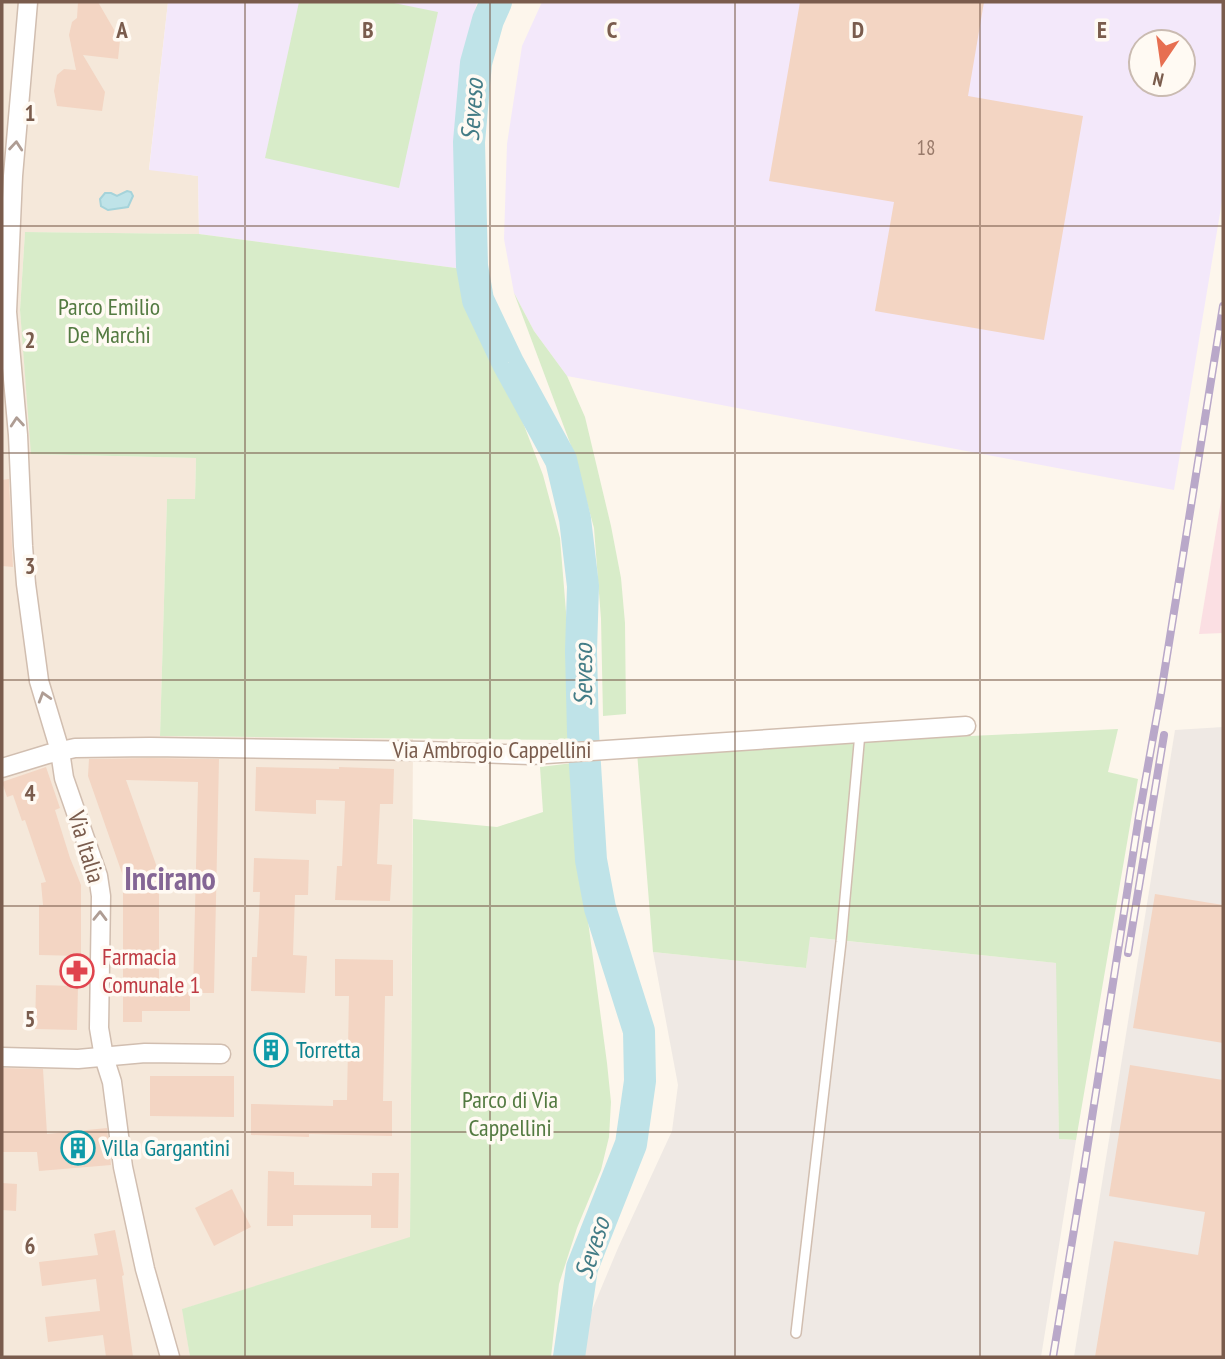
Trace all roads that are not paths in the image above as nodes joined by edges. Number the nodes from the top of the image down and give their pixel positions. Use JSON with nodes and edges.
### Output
{"nodes":[{"id":1,"x":28,"y":2,"type":"edge"},
{"id":2,"x":7,"y":175,"type":"edge"},
{"id":3,"x":10,"y":459,"type":"edge"},
{"id":4,"x":966,"y":726,"type":"dead end"},
{"id":5,"x":860,"y":733,"type":"junction"},
{"id":6,"x":60,"y":751,"type":"junction"},
{"id":7,"x":2,"y":768,"type":"edge"},
{"id":8,"x":220,"y":1054,"type":"dead end"},
{"id":9,"x":2,"y":1057,"type":"edge"},
{"id":10,"x":104,"y":1057,"type":"junction"},
{"id":11,"x":796,"y":1334,"type":"dead end"},
{"id":12,"x":170,"y":1357,"type":"edge"}],
"edges":[{"from":2,"to":1,"type":"street","name":"Via Italia","one_way":true},
{"from":3,"to":2,"type":"street","name":"Via Italia","one_way":true},
{"from":6,"to":3,"type":"street","name":"Via Italia","one_way":true},
{"from":4,"to":5,"type":"street","name":"Via Ambrogio Cappellini"},
{"from":5,"to":6,"type":"street","name":"Via Ambrogio Cappellini"},
{"from":5,"to":11,"type":"lane"},
{"from":6,"to":7,"type":"street","name":"Via Ambrogio Cappellini"},
{"from":10,"to":6,"type":"street","name":"Via Italia","one_way":true},
{"from":8,"to":10,"type":"street"},
{"from":9,"to":10,"type":"street"},
{"from":10,"to":12,"type":"street","name":"Via Italia"}]}
